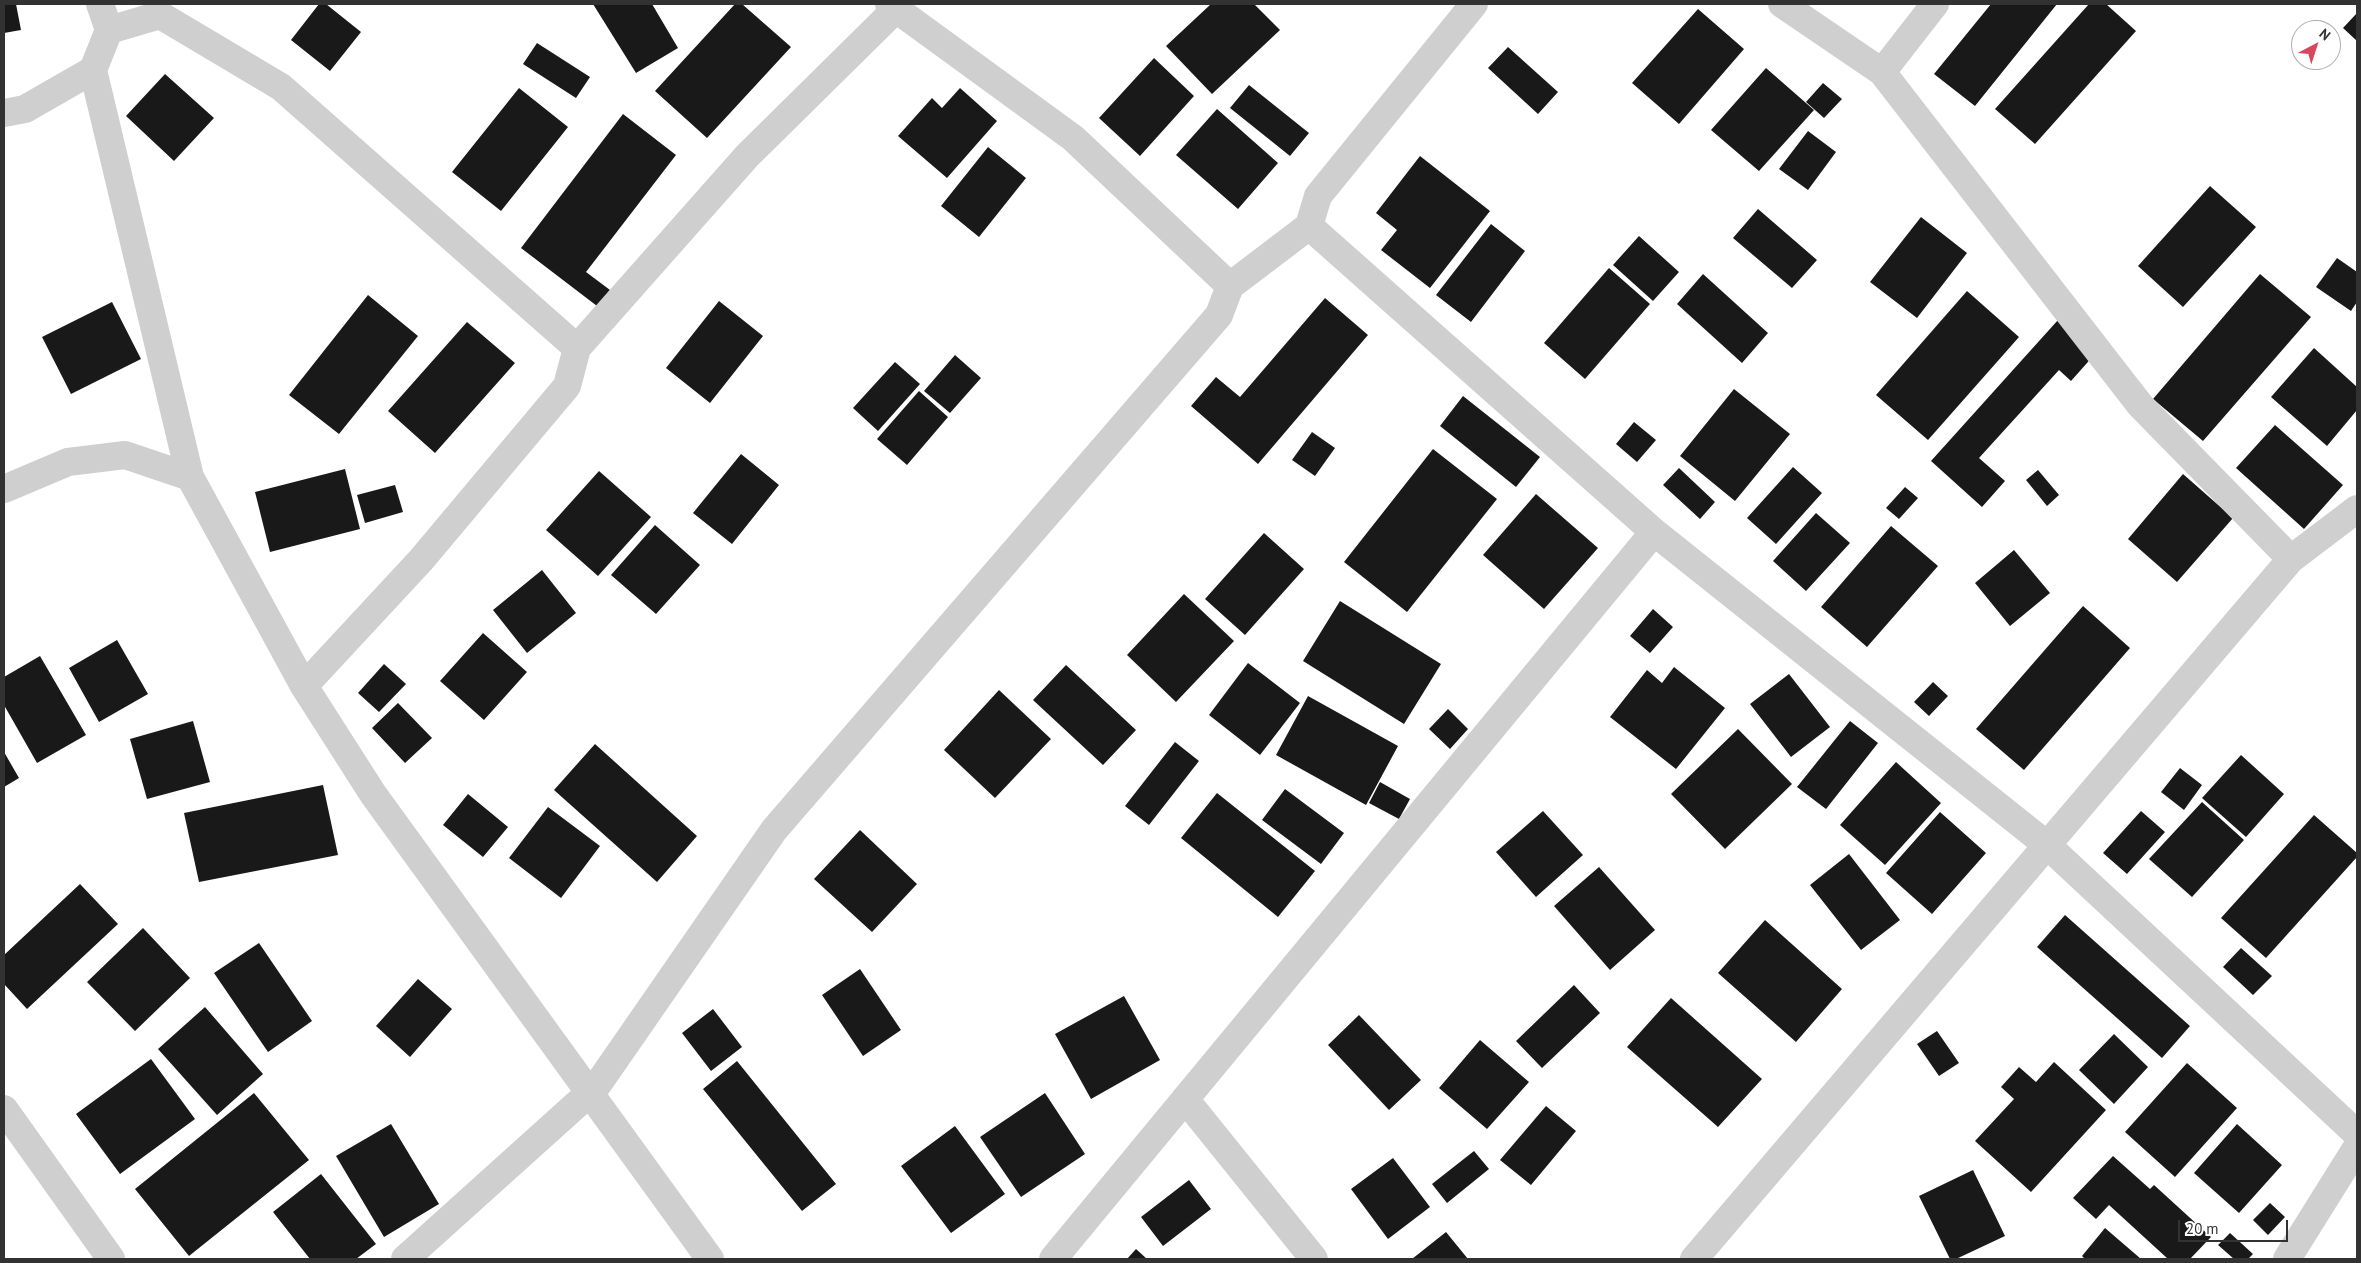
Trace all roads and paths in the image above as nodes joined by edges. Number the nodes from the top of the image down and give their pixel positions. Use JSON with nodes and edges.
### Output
{"nodes":[{"id":1,"x":100,"y":4,"type":"edge"},
{"id":2,"x":1474,"y":4,"type":"edge"},
{"id":3,"x":1782,"y":4,"type":"edge"},
{"id":4,"x":1935,"y":4,"type":"edge"},
{"id":5,"x":892,"y":7,"type":"edge"},
{"id":6,"x":110,"y":30,"type":"junction"},
{"id":7,"x":93,"y":70,"type":"junction"},
{"id":8,"x":1882,"y":72,"type":"junction"},
{"id":9,"x":4,"y":113,"type":"edge"},
{"id":10,"x":1310,"y":226,"type":"junction"},
{"id":11,"x":1230,"y":286,"type":"junction"},
{"id":12,"x":577,"y":348,"type":"junction"},
{"id":13,"x":190,"y":477,"type":"junction"},
{"id":14,"x":4,"y":489,"type":"edge"},
{"id":15,"x":2357,"y":509,"type":"edge"},
{"id":16,"x":1654,"y":532,"type":"junction"},
{"id":17,"x":2291,"y":559,"type":"junction"},
{"id":18,"x":304,"y":686,"type":"junction"},
{"id":19,"x":2047,"y":845,"type":"junction"},
{"id":20,"x":589,"y":1093,"type":"junction"},
{"id":21,"x":1185,"y":1099,"type":"junction"},
{"id":22,"x":4,"y":1109,"type":"edge"},
{"id":23,"x":2357,"y":1134,"type":"edge"},
{"id":24,"x":2357,"y":1147,"type":"edge"},
{"id":25,"x":111,"y":1259,"type":"edge"},
{"id":26,"x":405,"y":1259,"type":"edge"},
{"id":27,"x":710,"y":1259,"type":"edge"},
{"id":28,"x":1053,"y":1259,"type":"edge"},
{"id":29,"x":1314,"y":1259,"type":"edge"},
{"id":30,"x":1694,"y":1259,"type":"edge"},
{"id":31,"x":2287,"y":1259,"type":"edge"}],
"edges":[{"from":1,"to":6,"type":"street"},
{"from":2,"to":10,"type":"street"},
{"from":3,"to":8,"type":"street"},
{"from":4,"to":8,"type":"street"},
{"from":5,"to":11,"type":"street"},
{"from":5,"to":12,"type":"street"},
{"from":6,"to":7,"type":"street"},
{"from":6,"to":12,"type":"street"},
{"from":7,"to":9,"type":"street"},
{"from":7,"to":13,"type":"street"},
{"from":8,"to":17,"type":"street"},
{"from":10,"to":11,"type":"street"},
{"from":10,"to":16,"type":"street"},
{"from":11,"to":20,"type":"street"},
{"from":12,"to":18,"type":"street"},
{"from":13,"to":14,"type":"street"},
{"from":13,"to":18,"type":"street"},
{"from":15,"to":17,"type":"street"},
{"from":16,"to":19,"type":"street"},
{"from":16,"to":21,"type":"street"},
{"from":17,"to":19,"type":"street"},
{"from":18,"to":20,"type":"street"},
{"from":19,"to":23,"type":"street"},
{"from":19,"to":30,"type":"street"},
{"from":20,"to":26,"type":"street"},
{"from":20,"to":27,"type":"street"},
{"from":21,"to":28,"type":"street"},
{"from":21,"to":29,"type":"street"},
{"from":22,"to":25,"type":"street"},
{"from":24,"to":31,"type":"street"}]}
